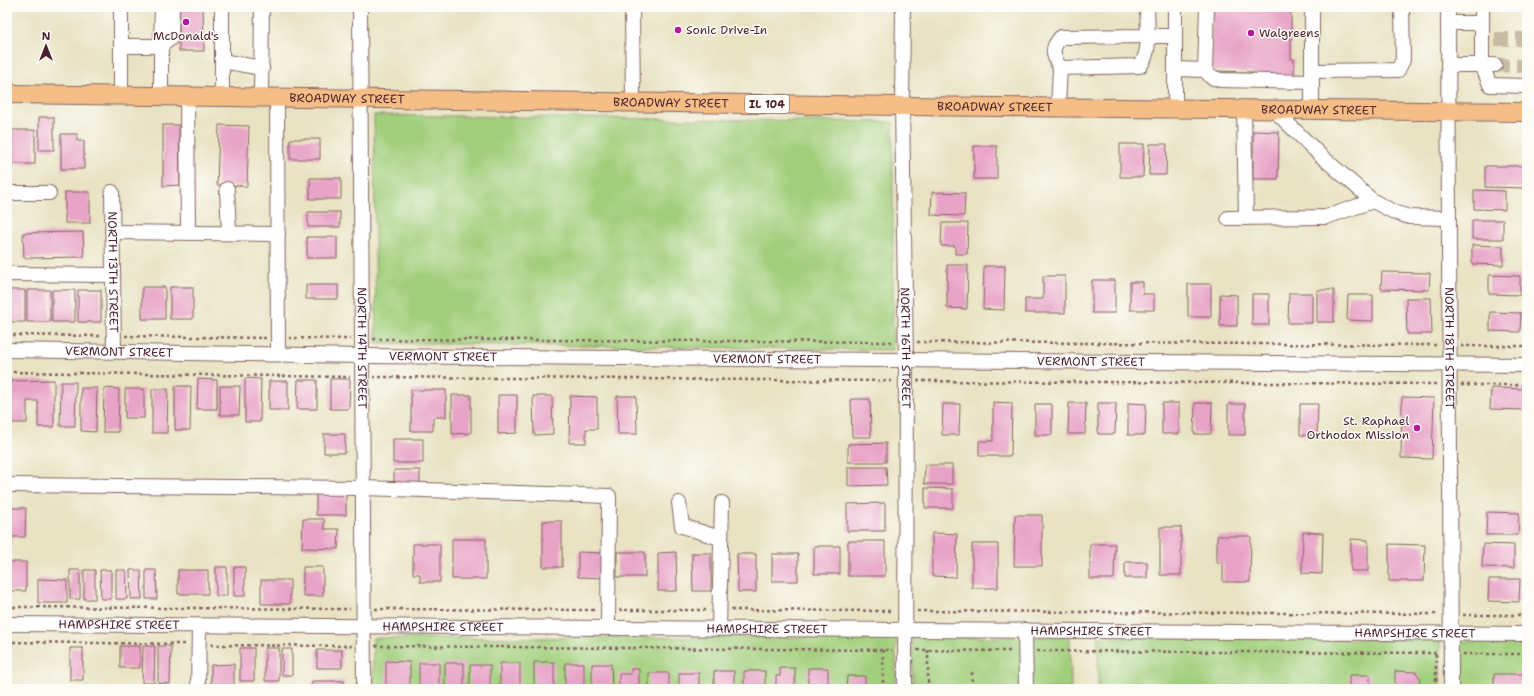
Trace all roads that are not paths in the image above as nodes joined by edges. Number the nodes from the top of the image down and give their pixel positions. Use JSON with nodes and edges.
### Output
{"nodes":[{"id":1,"x":121,"y":7,"type":"edge"},
{"id":2,"x":162,"y":7,"type":"edge"},
{"id":3,"x":172,"y":7,"type":"edge"},
{"id":4,"x":222,"y":7,"type":"edge"},
{"id":5,"x":262,"y":7,"type":"edge"},
{"id":6,"x":360,"y":7,"type":"edge"},
{"id":7,"x":632,"y":7,"type":"edge"},
{"id":8,"x":903,"y":7,"type":"edge"},
{"id":9,"x":1147,"y":7,"type":"edge"},
{"id":10,"x":1175,"y":7,"type":"edge"},
{"id":11,"x":1207,"y":7,"type":"edge"},
{"id":12,"x":1312,"y":7,"type":"edge"},
{"id":13,"x":1402,"y":7,"type":"edge"},
{"id":14,"x":1448,"y":7,"type":"edge"},
{"id":15,"x":1482,"y":7,"type":"edge"},
{"id":16,"x":1448,"y":23,"type":"junction"},
{"id":17,"x":1482,"y":23,"type":"junction"},
{"id":18,"x":1148,"y":36,"type":"junction"},
{"id":19,"x":1175,"y":36,"type":"junction"},
{"id":20,"x":121,"y":46,"type":"junction"},
{"id":21,"x":161,"y":46,"type":"junction"},
{"id":22,"x":222,"y":61,"type":"junction"},
{"id":23,"x":1448,"y":65,"type":"junction"},
{"id":24,"x":1488,"y":65,"type":"junction"},
{"id":25,"x":262,"y":68,"type":"junction"},
{"id":26,"x":1060,"y":68,"type":"junction"},
{"id":27,"x":1175,"y":68,"type":"junction"},
{"id":28,"x":1205,"y":70,"type":"junction"},
{"id":29,"x":1312,"y":76,"type":"junction"},
{"id":30,"x":1527,"y":86,"type":"edge"},
{"id":31,"x":7,"y":94,"type":"edge"},
{"id":32,"x":121,"y":95,"type":"junction"},
{"id":33,"x":161,"y":95,"type":"junction"},
{"id":34,"x":187,"y":96,"type":"junction"},
{"id":35,"x":222,"y":96,"type":"junction"},
{"id":36,"x":269,"y":97,"type":"junction"},
{"id":37,"x":361,"y":98,"type":"junction"},
{"id":38,"x":633,"y":102,"type":"junction"},
{"id":39,"x":902,"y":106,"type":"junction"},
{"id":40,"x":1058,"y":107,"type":"junction"},
{"id":41,"x":1175,"y":108,"type":"junction"},
{"id":42,"x":1244,"y":109,"type":"junction"},
{"id":43,"x":1273,"y":109,"type":"junction"},
{"id":44,"x":1312,"y":109,"type":"junction"},
{"id":45,"x":1448,"y":110,"type":"junction"},
{"id":46,"x":1527,"y":112,"type":"edge"},
{"id":47,"x":227,"y":189,"type":"dead end"},
{"id":48,"x":112,"y":192,"type":"dead end"},
{"id":49,"x":7,"y":193,"type":"edge"},
{"id":50,"x":49,"y":193,"type":"dead end"},
{"id":51,"x":1373,"y":201,"type":"junction"},
{"id":52,"x":1228,"y":218,"type":"dead end"},
{"id":53,"x":1246,"y":218,"type":"junction"},
{"id":54,"x":1448,"y":218,"type":"junction"},
{"id":55,"x":112,"y":232,"type":"junction"},
{"id":56,"x":188,"y":233,"type":"junction"},
{"id":57,"x":229,"y":233,"type":"junction"},
{"id":58,"x":278,"y":234,"type":"junction"},
{"id":59,"x":7,"y":274,"type":"edge"},
{"id":60,"x":113,"y":275,"type":"junction"},
{"id":61,"x":7,"y":350,"type":"edge"},
{"id":62,"x":114,"y":351,"type":"junction"},
{"id":63,"x":278,"y":354,"type":"junction"},
{"id":64,"x":363,"y":356,"type":"junction"},
{"id":65,"x":906,"y":360,"type":"junction"},
{"id":66,"x":1450,"y":364,"type":"junction"},
{"id":67,"x":1527,"y":365,"type":"edge"},
{"id":68,"x":7,"y":485,"type":"edge"},
{"id":69,"x":363,"y":488,"type":"junction"},
{"id":70,"x":679,"y":503,"type":"dead end"},
{"id":71,"x":722,"y":503,"type":"dead end"},
{"id":72,"x":720,"y":538,"type":"junction"},
{"id":73,"x":7,"y":624,"type":"edge"},
{"id":74,"x":199,"y":626,"type":"junction"},
{"id":75,"x":363,"y":627,"type":"junction"},
{"id":76,"x":608,"y":627,"type":"junction"},
{"id":77,"x":719,"y":628,"type":"junction"},
{"id":78,"x":905,"y":629,"type":"junction"},
{"id":79,"x":1025,"y":630,"type":"junction"},
{"id":80,"x":1451,"y":633,"type":"junction"},
{"id":81,"x":1527,"y":634,"type":"edge"},
{"id":82,"x":198,"y":689,"type":"edge"},
{"id":83,"x":364,"y":689,"type":"edge"},
{"id":84,"x":905,"y":689,"type":"edge"},
{"id":85,"x":1026,"y":689,"type":"edge"},
{"id":86,"x":1451,"y":689,"type":"edge"}],
"edges":[{"from":1,"to":20,"type":"street"},
{"from":2,"to":21,"type":"street"},
{"from":3,"to":21,"type":"street"},
{"from":4,"to":22,"type":"street"},
{"from":5,"to":25,"type":"street"},
{"from":6,"to":37,"type":"street","name":"NORTH 14TH STREET"},
{"from":7,"to":38,"type":"street"},
{"from":8,"to":39,"type":"street","name":"NORTH 16TH STREET"},
{"from":9,"to":18,"type":"street"},
{"from":10,"to":19,"type":"street"},
{"from":11,"to":28,"type":"street"},
{"from":12,"to":29,"type":"street"},
{"from":13,"to":29,"type":"street"},
{"from":14,"to":16,"type":"street","name":"NORTH 18TH STREET"},
{"from":15,"to":17,"type":"street"},
{"from":16,"to":17,"type":"street"},
{"from":16,"to":23,"type":"street","name":"NORTH 18TH STREET"},
{"from":17,"to":24,"type":"street"},
{"from":18,"to":19,"type":"street"},
{"from":18,"to":26,"type":"street"},
{"from":18,"to":26,"type":"street"},
{"from":19,"to":27,"type":"street"},
{"from":20,"to":21,"type":"street"},
{"from":20,"to":32,"type":"street"},
{"from":21,"to":33,"type":"street"},
{"from":22,"to":25,"type":"street"},
{"from":22,"to":35,"type":"street"},
{"from":23,"to":24,"type":"street"},
{"from":23,"to":45,"type":"street","name":"NORTH 18TH STREET"},
{"from":24,"to":30,"type":"street"},
{"from":25,"to":36,"type":"street"},
{"from":26,"to":40,"type":"street"},
{"from":27,"to":28,"type":"street"},
{"from":27,"to":41,"type":"street"},
{"from":28,"to":29,"type":"street"},
{"from":29,"to":44,"type":"street"},
{"from":31,"to":32,"type":"main road","name":"BROADWAY STREET","number":"IL 104"},
{"from":32,"to":33,"type":"main road","name":"BROADWAY STREET","number":"IL 104"},
{"from":33,"to":34,"type":"main road","name":"BROADWAY STREET","number":"IL 104"},
{"from":34,"to":35,"type":"main road","name":"BROADWAY STREET","number":"IL 104"},
{"from":34,"to":56,"type":"street"},
{"from":35,"to":36,"type":"main road","name":"BROADWAY STREET","number":"IL 104"},
{"from":36,"to":37,"type":"main road","name":"BROADWAY STREET","number":"IL 104"},
{"from":36,"to":58,"type":"street"},
{"from":37,"to":38,"type":"main road","name":"BROADWAY STREET","number":"IL 104"},
{"from":37,"to":64,"type":"street","name":"NORTH 14TH STREET"},
{"from":38,"to":39,"type":"main road","name":"BROADWAY STREET","number":"IL 104"},
{"from":39,"to":40,"type":"main road","name":"BROADWAY STREET","number":"IL 104"},
{"from":39,"to":65,"type":"street","name":"NORTH 16TH STREET"},
{"from":40,"to":41,"type":"main road","name":"BROADWAY STREET","number":"IL 104"},
{"from":41,"to":42,"type":"main road","name":"BROADWAY STREET","number":"IL 104"},
{"from":42,"to":43,"type":"main road","name":"BROADWAY STREET","number":"IL 104"},
{"from":42,"to":53,"type":"street"},
{"from":43,"to":44,"type":"main road","name":"BROADWAY STREET","number":"IL 104"},
{"from":43,"to":51,"type":"street"},
{"from":44,"to":45,"type":"main road","name":"BROADWAY STREET","number":"IL 104"},
{"from":45,"to":46,"type":"main road","name":"BROADWAY STREET","number":"IL 104"},
{"from":45,"to":54,"type":"street","name":"NORTH 18TH STREET"},
{"from":47,"to":57,"type":"street"},
{"from":48,"to":55,"type":"street","name":"NORTH 13TH STREET"},
{"from":49,"to":50,"type":"street"},
{"from":51,"to":53,"type":"street"},
{"from":51,"to":54,"type":"street"},
{"from":52,"to":53,"type":"street"},
{"from":54,"to":66,"type":"street","name":"NORTH 18TH STREET"},
{"from":55,"to":56,"type":"street"},
{"from":55,"to":60,"type":"street","name":"NORTH 13TH STREET"},
{"from":56,"to":57,"type":"street"},
{"from":57,"to":58,"type":"street"},
{"from":58,"to":63,"type":"street"},
{"from":59,"to":60,"type":"street"},
{"from":60,"to":62,"type":"street","name":"NORTH 13TH STREET"},
{"from":61,"to":62,"type":"street","name":"VERMONT STREET"},
{"from":62,"to":63,"type":"street","name":"VERMONT STREET"},
{"from":63,"to":64,"type":"street","name":"VERMONT STREET"},
{"from":64,"to":65,"type":"street","name":"VERMONT STREET"},
{"from":64,"to":69,"type":"street","name":"NORTH 14TH STREET"},
{"from":65,"to":66,"type":"street","name":"VERMONT STREET"},
{"from":65,"to":78,"type":"street","name":"NORTH 16TH STREET"},
{"from":66,"to":67,"type":"street","name":"VERMONT STREET"},
{"from":66,"to":80,"type":"street","name":"NORTH 18TH STREET"},
{"from":68,"to":69,"type":"street"},
{"from":69,"to":75,"type":"street","name":"NORTH 14TH STREET"},
{"from":69,"to":76,"type":"street"},
{"from":70,"to":72,"type":"street"},
{"from":71,"to":72,"type":"street"},
{"from":72,"to":77,"type":"street"},
{"from":73,"to":74,"type":"street","name":"HAMPSHIRE STREET"},
{"from":74,"to":75,"type":"street","name":"HAMPSHIRE STREET"},
{"from":74,"to":82,"type":"street"},
{"from":75,"to":76,"type":"street","name":"HAMPSHIRE STREET"},
{"from":75,"to":83,"type":"street","name":"NORTH 14TH STREET"},
{"from":76,"to":77,"type":"street","name":"HAMPSHIRE STREET"},
{"from":77,"to":78,"type":"street","name":"HAMPSHIRE STREET"},
{"from":78,"to":79,"type":"street","name":"HAMPSHIRE STREET"},
{"from":78,"to":84,"type":"street","name":"NORTH 16TH STREET"},
{"from":79,"to":80,"type":"street","name":"HAMPSHIRE STREET"},
{"from":79,"to":85,"type":"street"},
{"from":80,"to":81,"type":"street","name":"HAMPSHIRE STREET"},
{"from":80,"to":86,"type":"street","name":"NORTH 18TH STREET"}]}
